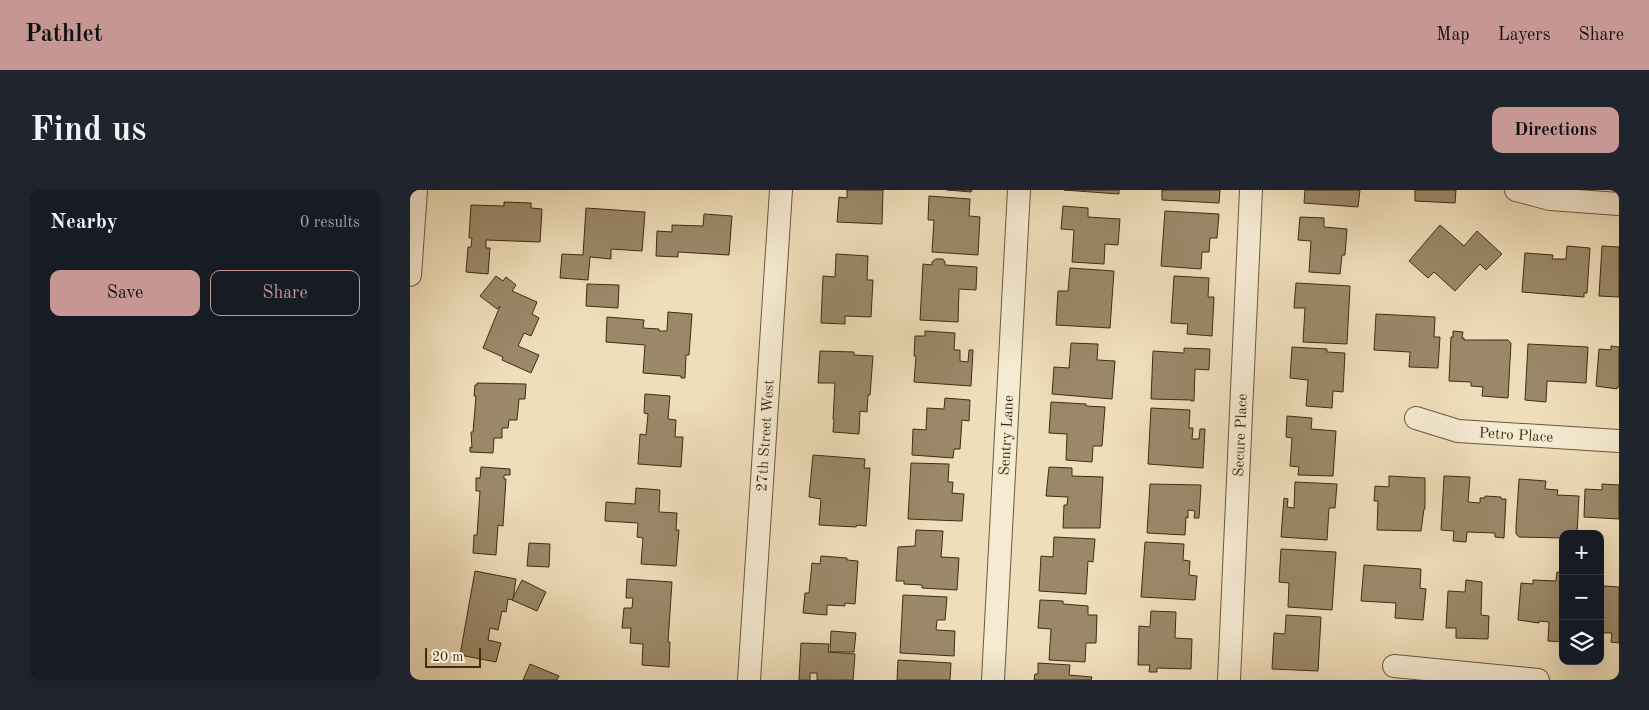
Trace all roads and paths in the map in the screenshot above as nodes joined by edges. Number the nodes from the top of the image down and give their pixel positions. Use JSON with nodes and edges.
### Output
{"nodes":[{"id":1,"x":416,"y":190,"type":"edge"},
{"id":2,"x":781,"y":190,"type":"edge"},
{"id":3,"x":1019,"y":190,"type":"edge"},
{"id":4,"x":1250,"y":190,"type":"edge"},
{"id":5,"x":1516,"y":190,"type":"edge"},
{"id":6,"x":1619,"y":204,"type":"edge"},
{"id":7,"x":410,"y":275,"type":"edge"},
{"id":8,"x":1416,"y":418,"type":"dead end"},
{"id":9,"x":1619,"y":441,"type":"edge"},
{"id":10,"x":1394,"y":666,"type":"dead end"},
{"id":11,"x":749,"y":680,"type":"edge"},
{"id":12,"x":993,"y":680,"type":"edge"},
{"id":13,"x":1229,"y":680,"type":"edge"},
{"id":14,"x":1538,"y":680,"type":"edge"}],
"edges":[{"from":1,"to":7,"type":"street"},
{"from":2,"to":11,"type":"street","name":"27th Street West"},
{"from":3,"to":12,"type":"street","name":"Sentry Lane"},
{"from":4,"to":13,"type":"street","name":"Secure Place"},
{"from":5,"to":6,"type":"street"},
{"from":8,"to":9,"type":"street","name":"Petro Place"},
{"from":10,"to":14,"type":"street"}]}
